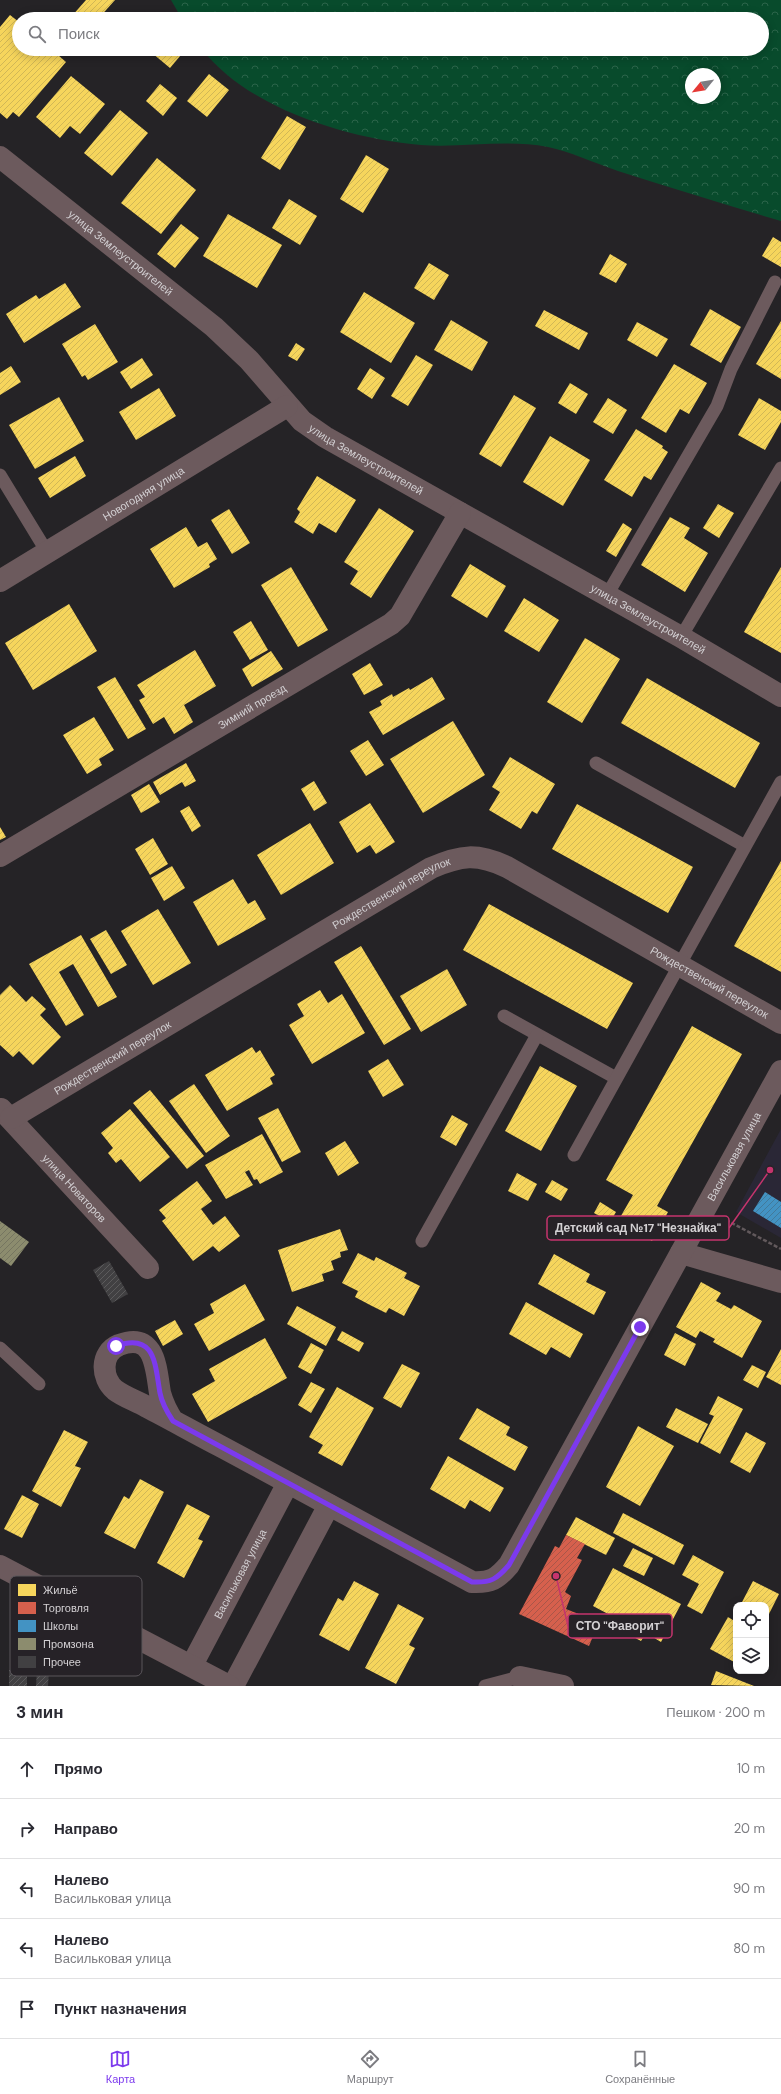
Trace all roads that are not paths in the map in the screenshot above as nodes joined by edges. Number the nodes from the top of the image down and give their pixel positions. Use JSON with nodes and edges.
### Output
{"nodes":[{"id":1,"x":0,"y":157,"type":"edge"},
{"id":2,"x":775,"y":282,"type":"dead end"},
{"id":3,"x":287,"y":406,"type":"junction"},
{"id":4,"x":781,"y":468,"type":"edge"},
{"id":5,"x":0,"y":475,"type":"edge"},
{"id":6,"x":460,"y":513,"type":"junction"},
{"id":7,"x":48,"y":552,"type":"junction"},
{"id":8,"x":0,"y":581,"type":"edge"},
{"id":9,"x":607,"y":595,"type":"junction"},
{"id":10,"x":681,"y":637,"type":"junction"},
{"id":11,"x":781,"y":696,"type":"edge"},
{"id":12,"x":596,"y":763,"type":"dead end"},
{"id":13,"x":781,"y":782,"type":"edge"},
{"id":14,"x":745,"y":846,"type":"junction"},
{"id":15,"x":0,"y":856,"type":"edge"},
{"id":16,"x":678,"y":964,"type":"junction"},
{"id":17,"x":504,"y":1016,"type":"dead end"},
{"id":18,"x":781,"y":1022,"type":"edge"},
{"id":19,"x":537,"y":1035,"type":"junction"},
{"id":20,"x":781,"y":1071,"type":"edge"},
{"id":21,"x":616,"y":1078,"type":"junction"},
{"id":22,"x":5,"y":1113,"type":"edge"},
{"id":23,"x":574,"y":1155,"type":"dead end"},
{"id":24,"x":422,"y":1241,"type":"dead end"},
{"id":25,"x":680,"y":1253,"type":"junction"},
{"id":26,"x":148,"y":1268,"type":"dead end"},
{"id":27,"x":781,"y":1282,"type":"edge"},
{"id":28,"x":0,"y":1348,"type":"edge"},
{"id":29,"x":39,"y":1384,"type":"dead end"},
{"id":30,"x":173,"y":1421,"type":"junction"},
{"id":31,"x":288,"y":1483,"type":"junction"},
{"id":32,"x":329,"y":1505,"type":"junction"},
{"id":33,"x":0,"y":1566,"type":"edge"},
{"id":34,"x":19,"y":1576,"type":"edge"},
{"id":35,"x":142,"y":1639,"type":"edge"},
{"id":36,"x":192,"y":1665,"type":"junction"},
{"id":37,"x":520,"y":1677,"type":"joint"},
{"id":38,"x":229,"y":1686,"type":"edge"},
{"id":39,"x":233,"y":1686,"type":"edge"},
{"id":40,"x":485,"y":1686,"type":"edge"},
{"id":41,"x":563,"y":1686,"type":"edge"}],
"edges":[{"from":1,"to":3,"type":"street","name":"улица Землеустроителей"},
{"from":2,"to":9,"type":"lane"},
{"from":3,"to":6,"type":"street","name":"улица Землеустроителей"},
{"from":3,"to":7,"type":"street","name":"Новогодняя улица"},
{"from":4,"to":10,"type":"lane"},
{"from":5,"to":7,"type":"lane"},
{"from":6,"to":9,"type":"street","name":"улица Землеустроителей"},
{"from":6,"to":15,"type":"street","name":"Зимний проезд"},
{"from":7,"to":8,"type":"street","name":"Новогодняя улица"},
{"from":9,"to":10,"type":"street","name":"улица Землеустроителей"},
{"from":10,"to":11,"type":"street","name":"улица Землеустроителей"},
{"from":12,"to":14,"type":"lane"},
{"from":13,"to":14,"type":"lane"},
{"from":14,"to":16,"type":"lane"},
{"from":16,"to":18,"type":"street","name":"Рождественский переулок"},
{"from":16,"to":21,"type":"lane"},
{"from":16,"to":22,"type":"street","name":"Рождественский переулок"},
{"from":17,"to":19,"type":"lane"},
{"from":19,"to":21,"type":"lane"},
{"from":19,"to":24,"type":"lane"},
{"from":20,"to":25,"type":"street","name":"Васильковая улица"},
{"from":21,"to":23,"type":"lane"},
{"from":22,"to":26,"type":"street","name":"улица Новаторов"},
{"from":25,"to":27,"type":"street"},
{"from":25,"to":32,"type":"street","name":"Васильковая улица"},
{"from":28,"to":29,"type":"lane"},
{"from":30,"to":30,"type":"street","name":"Васильковая улица"},
{"from":30,"to":31,"type":"street","name":"Васильковая улица"},
{"from":31,"to":32,"type":"street","name":"Васильковая улица"},
{"from":31,"to":36,"type":"street","name":"Васильковая улица"},
{"from":32,"to":39,"type":"street"},
{"from":33,"to":34,"type":"street"},
{"from":35,"to":36,"type":"street"},
{"from":36,"to":38,"type":"street"},
{"from":37,"to":40,"type":"lane"},
{"from":37,"to":41,"type":"street"}]}
